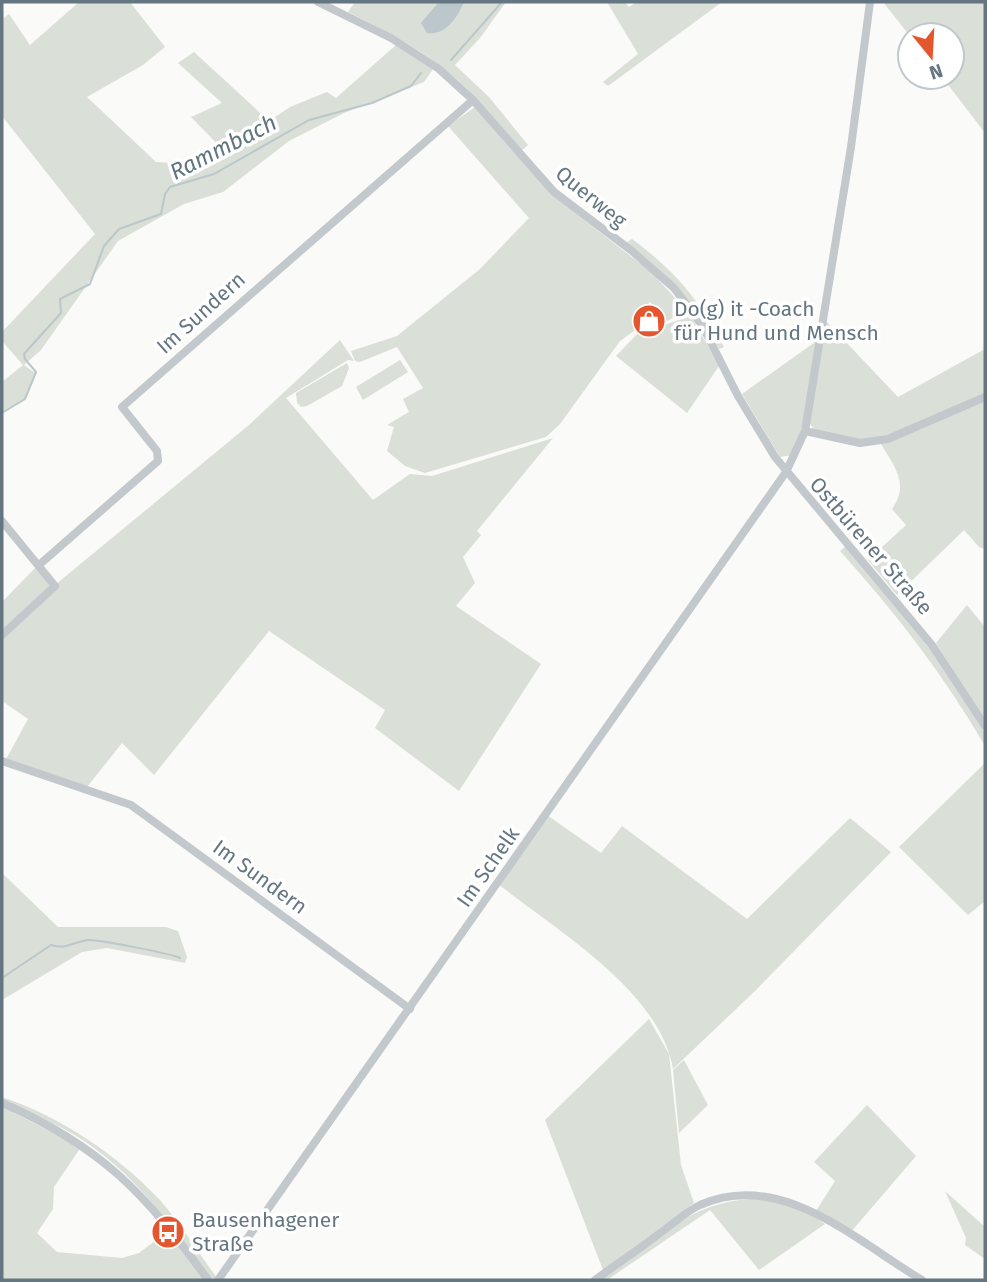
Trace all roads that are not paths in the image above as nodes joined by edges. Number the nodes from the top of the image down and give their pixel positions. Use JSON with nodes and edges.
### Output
{"nodes":[{"id":1,"x":318,"y":2,"type":"edge"},
{"id":2,"x":870,"y":2,"type":"edge"},
{"id":3,"x":473,"y":100,"type":"junction"},
{"id":4,"x":985,"y":397,"type":"edge"},
{"id":5,"x":805,"y":431,"type":"junction"},
{"id":6,"x":786,"y":472,"type":"junction"},
{"id":7,"x":2,"y":521,"type":"edge"},
{"id":8,"x":39,"y":565,"type":"junction"},
{"id":9,"x":2,"y":635,"type":"edge"},
{"id":10,"x":985,"y":726,"type":"edge"},
{"id":11,"x":2,"y":761,"type":"edge"},
{"id":12,"x":410,"y":1009,"type":"junction"},
{"id":13,"x":2,"y":1103,"type":"edge"},
{"id":14,"x":208,"y":1280,"type":"edge"},
{"id":15,"x":218,"y":1280,"type":"edge"},
{"id":16,"x":595,"y":1280,"type":"edge"},
{"id":17,"x":922,"y":1280,"type":"edge"}],
"edges":[{"from":1,"to":3,"type":"street","name":"Querweg"},
{"from":2,"to":5,"type":"street","name":"Ostbürener Straße"},
{"from":3,"to":6,"type":"street","name":"Querweg"},
{"from":3,"to":8,"type":"street","name":"Im Sundern"},
{"from":4,"to":5,"type":"street"},
{"from":5,"to":6,"type":"street","name":"Ostbürener Straße"},
{"from":6,"to":10,"type":"street","name":"Ostbürener Straße"},
{"from":6,"to":12,"type":"street","name":"Im Schelk"},
{"from":7,"to":8,"type":"street"},
{"from":8,"to":9,"type":"street"},
{"from":11,"to":12,"type":"street","name":"Im Sundern"},
{"from":12,"to":15,"type":"street","name":"Im Schelk"},
{"from":13,"to":14,"type":"street"},
{"from":16,"to":17,"type":"street"}]}
